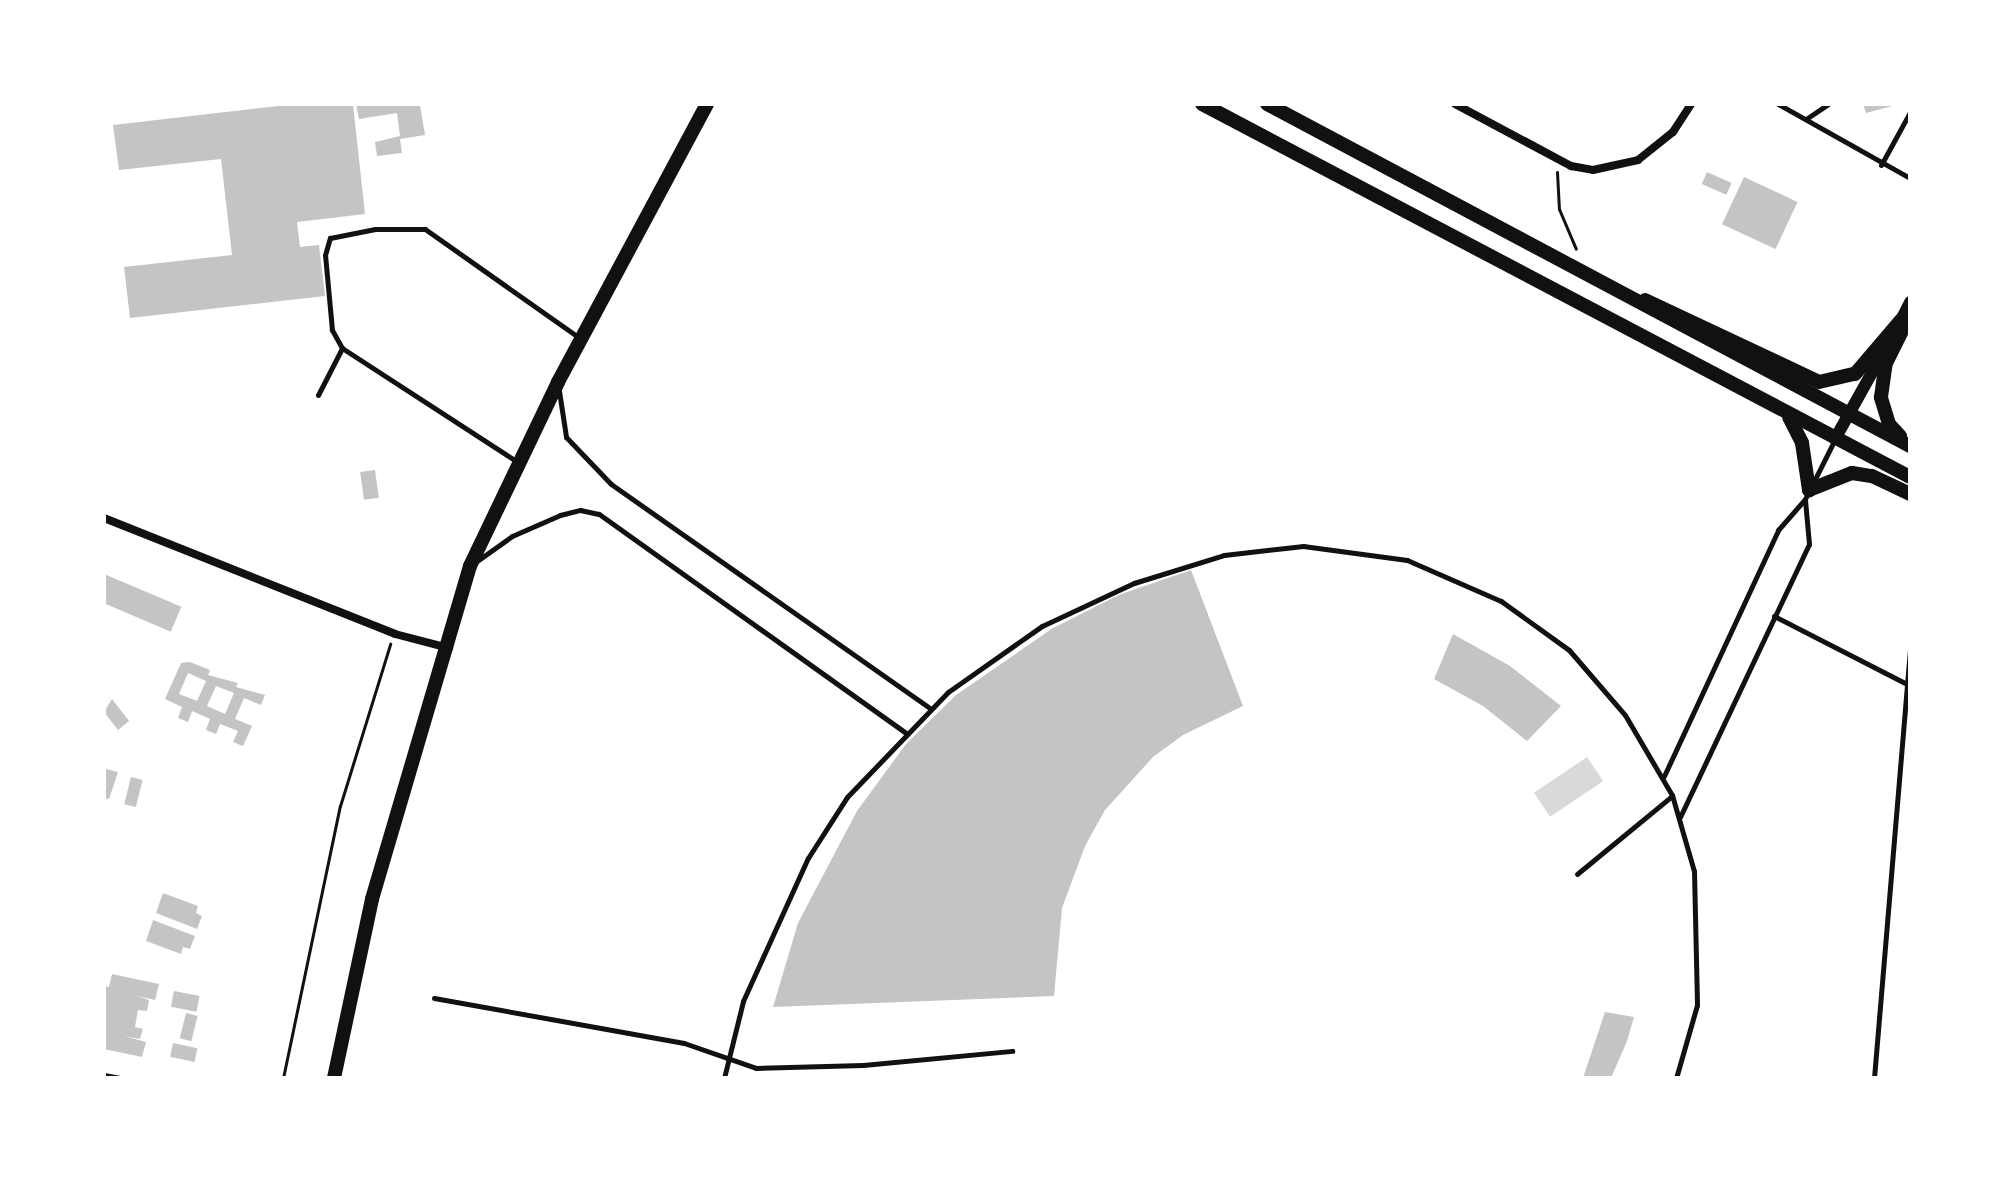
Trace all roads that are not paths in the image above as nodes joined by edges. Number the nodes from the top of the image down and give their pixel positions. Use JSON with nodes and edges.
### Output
{"nodes":[{"id":1,"x":707,"y":104,"type":"edge"},
{"id":2,"x":1202,"y":104,"type":"edge"},
{"id":3,"x":1267,"y":104,"type":"edge"},
{"id":4,"x":1455,"y":104,"type":"edge"},
{"id":5,"x":1691,"y":104,"type":"edge"},
{"id":6,"x":1778,"y":104,"type":"edge"},
{"id":7,"x":1828,"y":104,"type":"edge"},
{"id":8,"x":1910,"y":112,"type":"edge"},
{"id":9,"x":1806,"y":119,"type":"junction"},
{"id":10,"x":1881,"y":165,"type":"junction"},
{"id":11,"x":1910,"y":178,"type":"edge"},
{"id":12,"x":1599,"y":283,"type":"junction"},
{"id":13,"x":1910,"y":302,"type":"edge"},
{"id":14,"x":1906,"y":318,"type":"edge"},
{"id":15,"x":581,"y":339,"type":"junction"},
{"id":16,"x":342,"y":348,"type":"junction"},
{"id":17,"x":558,"y":382,"type":"junction"},
{"id":18,"x":318,"y":395,"type":"dead end"},
{"id":19,"x":1848,"y":415,"type":"junction"},
{"id":20,"x":1789,"y":416,"type":"junction"},
{"id":21,"x":1835,"y":439,"type":"junction"},
{"id":22,"x":1910,"y":444,"type":"edge"},
{"id":23,"x":517,"y":461,"type":"junction"},
{"id":24,"x":1910,"y":477,"type":"edge"},
{"id":25,"x":1910,"y":494,"type":"edge"},
{"id":26,"x":1807,"y":495,"type":"junction"},
{"id":27,"x":104,"y":518,"type":"edge"},
{"id":28,"x":470,"y":566,"type":"junction"},
{"id":29,"x":1774,"y":616,"type":"junction"},
{"id":30,"x":450,"y":648,"type":"junction"},
{"id":31,"x":1910,"y":649,"type":"edge"},
{"id":32,"x":1908,"y":684,"type":"edge"},
{"id":33,"x":930,"y":709,"type":"junction"},
{"id":34,"x":905,"y":732,"type":"junction"},
{"id":35,"x":1664,"y":777,"type":"junction"},
{"id":36,"x":1672,"y":795,"type":"junction"},
{"id":37,"x":1680,"y":817,"type":"junction"},
{"id":38,"x":1577,"y":874,"type":"dead end"},
{"id":39,"x":434,"y":998,"type":"dead end"},
{"id":40,"x":1012,"y":1051,"type":"dead end"},
{"id":41,"x":727,"y":1057,"type":"junction"},
{"id":42,"x":104,"y":1075,"type":"edge"},
{"id":43,"x":120,"y":1078,"type":"edge"},
{"id":44,"x":334,"y":1078,"type":"edge"},
{"id":45,"x":724,"y":1078,"type":"edge"},
{"id":46,"x":1676,"y":1078,"type":"edge"},
{"id":47,"x":1874,"y":1078,"type":"edge"}],
"edges":[{"from":1,"to":15,"type":"main road"},
{"from":2,"to":20,"type":"main road"},
{"from":3,"to":12,"type":"main road"},
{"from":4,"to":5,"type":"street"},
{"from":6,"to":9,"type":"lane"},
{"from":7,"to":9,"type":"lane"},
{"from":8,"to":10,"type":"lane"},
{"from":9,"to":10,"type":"lane"},
{"from":10,"to":11,"type":"lane"},
{"from":12,"to":14,"type":"main road"},
{"from":12,"to":19,"type":"main road"},
{"from":13,"to":14,"type":"street"},
{"from":14,"to":19,"type":"street"},
{"from":14,"to":22,"type":"main road"},
{"from":15,"to":16,"type":"lane"},
{"from":15,"to":17,"type":"main road"},
{"from":16,"to":18,"type":"lane"},
{"from":16,"to":23,"type":"lane"},
{"from":17,"to":23,"type":"main road"},
{"from":17,"to":33,"type":"lane"},
{"from":19,"to":21,"type":"street"},
{"from":19,"to":22,"type":"main road"},
{"from":20,"to":21,"type":"main road"},
{"from":20,"to":26,"type":"main road"},
{"from":21,"to":24,"type":"main road"},
{"from":21,"to":26,"type":"lane"},
{"from":23,"to":28,"type":"main road"},
{"from":25,"to":26,"type":"main road"},
{"from":26,"to":29,"type":"lane"},
{"from":26,"to":35,"type":"lane"},
{"from":27,"to":30,"type":"street"},
{"from":28,"to":30,"type":"main road"},
{"from":28,"to":34,"type":"lane"},
{"from":29,"to":32,"type":"lane"},
{"from":29,"to":37,"type":"lane"},
{"from":30,"to":44,"type":"main road"},
{"from":31,"to":32,"type":"lane"},
{"from":32,"to":47,"type":"lane"},
{"from":33,"to":34,"type":"lane"},
{"from":33,"to":35,"type":"lane"},
{"from":34,"to":41,"type":"lane"},
{"from":35,"to":36,"type":"lane"},
{"from":36,"to":37,"type":"lane"},
{"from":36,"to":38,"type":"lane"},
{"from":37,"to":46,"type":"lane"},
{"from":39,"to":41,"type":"lane"},
{"from":40,"to":41,"type":"lane"},
{"from":41,"to":45,"type":"lane"},
{"from":42,"to":43,"type":"lane"}]}
